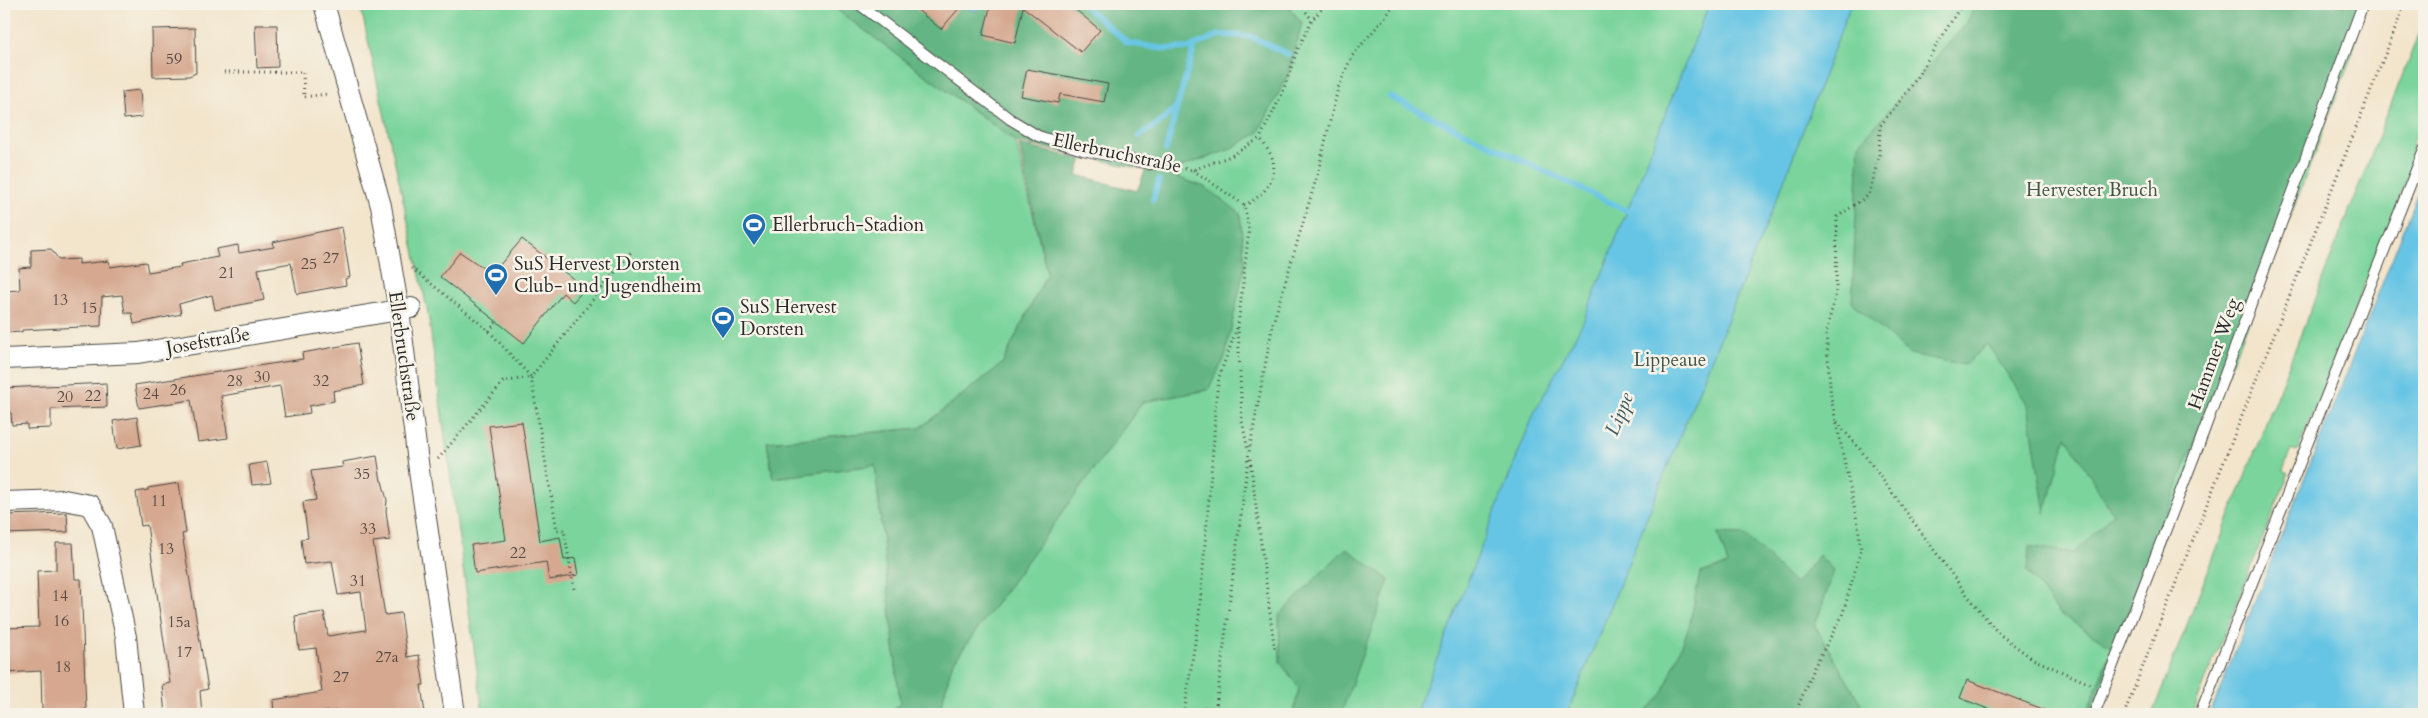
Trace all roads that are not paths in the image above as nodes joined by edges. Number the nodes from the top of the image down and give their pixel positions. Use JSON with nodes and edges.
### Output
{"nodes":[{"id":1,"x":324,"y":4,"type":"edge"},
{"id":2,"x":859,"y":4,"type":"edge"},
{"id":3,"x":2363,"y":4,"type":"edge"},
{"id":4,"x":2424,"y":150,"type":"edge"},
{"id":5,"x":1150,"y":164,"type":"road end"},
{"id":6,"x":405,"y":309,"type":"junction"},
{"id":7,"x":4,"y":359,"type":"edge"},
{"id":8,"x":4,"y":502,"type":"edge"},
{"id":9,"x":134,"y":714,"type":"edge"},
{"id":10,"x":455,"y":714,"type":"edge"},
{"id":11,"x":2094,"y":714,"type":"edge"},
{"id":12,"x":2200,"y":714,"type":"edge"}],
"edges":[{"from":1,"to":6,"type":"street","name":"Ellerbruchstraße"},
{"from":2,"to":5,"type":"lane","name":"Ellerbruchstraße"},
{"from":3,"to":11,"type":"lane","name":"Hammer Weg"},
{"from":4,"to":12,"type":"lane"},
{"from":6,"to":7,"type":"street","name":"Josefstraße"},
{"from":6,"to":10,"type":"street","name":"Ellerbruchstraße"},
{"from":8,"to":9,"type":"street"}]}
